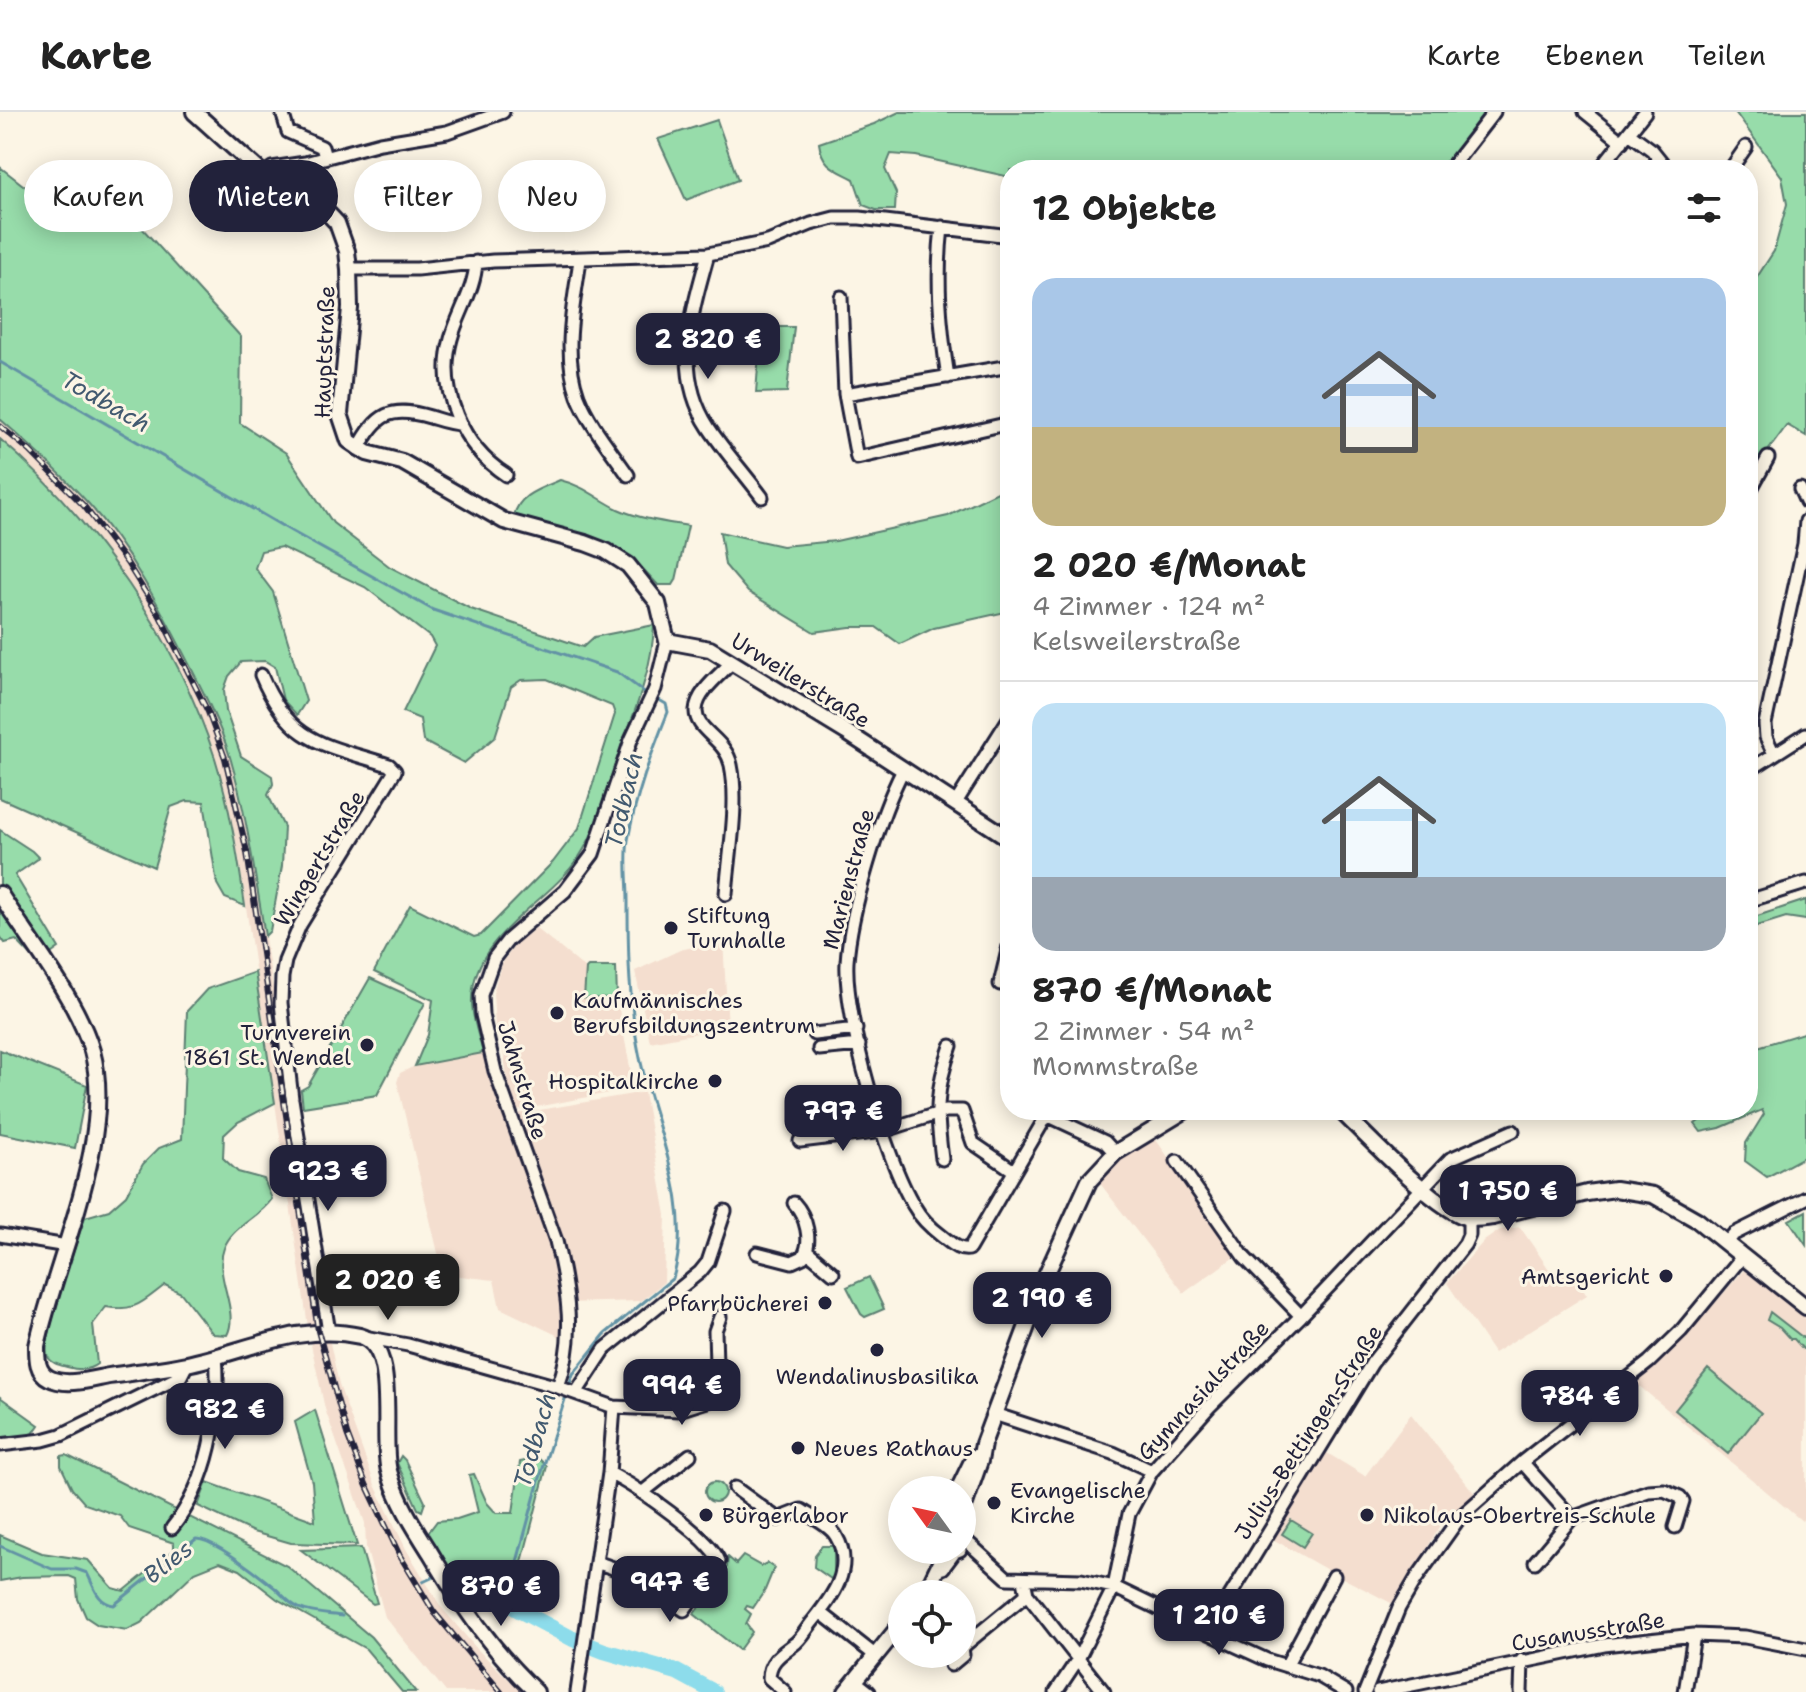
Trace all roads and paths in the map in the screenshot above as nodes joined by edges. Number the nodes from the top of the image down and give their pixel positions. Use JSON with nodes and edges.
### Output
{"nodes":[{"id":1,"x":194,"y":112,"type":"edge"},
{"id":2,"x":282,"y":112,"type":"edge"},
{"id":3,"x":503,"y":112,"type":"edge"},
{"id":4,"x":1494,"y":112,"type":"edge"},
{"id":5,"x":1585,"y":112,"type":"edge"},
{"id":6,"x":1645,"y":112,"type":"edge"},
{"id":7,"x":1625,"y":138,"type":"junction"},
{"id":8,"x":1746,"y":147,"type":"dead end"},
{"id":9,"x":325,"y":157,"type":"junction"},
{"id":10,"x":247,"y":160,"type":"edge"},
{"id":11,"x":315,"y":160,"type":"edge"},
{"id":12,"x":1457,"y":160,"type":"edge"},
{"id":13,"x":1607,"y":160,"type":"edge"},
{"id":14,"x":1660,"y":160,"type":"edge"},
{"id":15,"x":1737,"y":160,"type":"edge"},
{"id":16,"x":338,"y":227,"type":"edge"},
{"id":17,"x":942,"y":227,"type":"junction"},
{"id":18,"x":1000,"y":235,"type":"edge"},
{"id":19,"x":708,"y":254,"type":"junction"},
{"id":20,"x":580,"y":260,"type":"junction"},
{"id":21,"x":476,"y":262,"type":"junction"},
{"id":22,"x":349,"y":269,"type":"junction"},
{"id":23,"x":841,"y":297,"type":"dead end"},
{"id":24,"x":1000,"y":368,"type":"edge"},
{"id":25,"x":948,"y":377,"type":"junction"},
{"id":26,"x":845,"y":394,"type":"junction"},
{"id":27,"x":461,"y":424,"type":"junction"},
{"id":28,"x":1000,"y":425,"type":"edge"},
{"id":29,"x":358,"y":449,"type":"junction"},
{"id":30,"x":1768,"y":458,"type":"dead end"},
{"id":31,"x":506,"y":475,"type":"dead end"},
{"id":32,"x":628,"y":475,"type":"dead end"},
{"id":33,"x":1758,"y":476,"type":"edge"},
{"id":34,"x":1800,"y":489,"type":"dead end"},
{"id":35,"x":762,"y":497,"type":"dead end"},
{"id":36,"x":1806,"y":502,"type":"edge"},
{"id":37,"x":1806,"y":521,"type":"edge"},
{"id":38,"x":667,"y":641,"type":"junction"},
{"id":39,"x":732,"y":662,"type":"junction"},
{"id":40,"x":261,"y":675,"type":"dead end"},
{"id":41,"x":1000,"y":733,"type":"edge"},
{"id":42,"x":1806,"y":734,"type":"edge"},
{"id":43,"x":1774,"y":754,"type":"junction"},
{"id":44,"x":1758,"y":764,"type":"edge"},
{"id":45,"x":903,"y":770,"type":"junction"},
{"id":46,"x":955,"y":804,"type":"junction"},
{"id":47,"x":1000,"y":833,"type":"edge"},
{"id":48,"x":1806,"y":883,"type":"edge"},
{"id":49,"x":0,"y":894,"type":"edge"},
{"id":50,"x":726,"y":894,"type":"dead end"},
{"id":51,"x":1758,"y":898,"type":"edge"},
{"id":52,"x":856,"y":1029,"type":"junction"},
{"id":53,"x":814,"y":1034,"type":"dead end"},
{"id":54,"x":859,"y":1045,"type":"junction"},
{"id":55,"x":951,"y":1046,"type":"dead end"},
{"id":56,"x":819,"y":1049,"type":"dead end"},
{"id":57,"x":936,"y":1114,"type":"junction"},
{"id":58,"x":1045,"y":1120,"type":"edge"},
{"id":59,"x":1063,"y":1120,"type":"edge"},
{"id":60,"x":1169,"y":1120,"type":"edge"},
{"id":61,"x":1351,"y":1120,"type":"edge"},
{"id":62,"x":883,"y":1131,"type":"junction"},
{"id":63,"x":1513,"y":1131,"type":"dead end"},
{"id":64,"x":800,"y":1141,"type":"dead end"},
{"id":65,"x":1115,"y":1153,"type":"junction"},
{"id":66,"x":942,"y":1159,"type":"dead end"},
{"id":67,"x":1177,"y":1161,"type":"dead end"},
{"id":68,"x":1014,"y":1171,"type":"junction"},
{"id":69,"x":1422,"y":1188,"type":"junction"},
{"id":70,"x":1806,"y":1198,"type":"edge"},
{"id":71,"x":794,"y":1203,"type":"dead end"},
{"id":72,"x":725,"y":1211,"type":"dead end"},
{"id":73,"x":1469,"y":1218,"type":"junction"},
{"id":74,"x":0,"y":1235,"type":"edge"},
{"id":75,"x":1726,"y":1243,"type":"junction"},
{"id":76,"x":67,"y":1246,"type":"junction"},
{"id":77,"x":807,"y":1251,"type":"junction"},
{"id":78,"x":757,"y":1253,"type":"dead end"},
{"id":79,"x":1742,"y":1257,"type":"junction"},
{"id":80,"x":833,"y":1273,"type":"dead end"},
{"id":81,"x":1806,"y":1307,"type":"edge"},
{"id":82,"x":1301,"y":1316,"type":"junction"},
{"id":83,"x":720,"y":1317,"type":"dead end"},
{"id":84,"x":329,"y":1332,"type":"junction"},
{"id":85,"x":361,"y":1336,"type":"junction"},
{"id":86,"x":408,"y":1345,"type":"junction"},
{"id":87,"x":380,"y":1353,"type":"junction"},
{"id":88,"x":216,"y":1356,"type":"junction"},
{"id":89,"x":187,"y":1364,"type":"junction"},
{"id":90,"x":567,"y":1390,"type":"junction"},
{"id":91,"x":614,"y":1407,"type":"junction"},
{"id":92,"x":994,"y":1414,"type":"junction"},
{"id":93,"x":983,"y":1444,"type":"junction"},
{"id":94,"x":0,"y":1445,"type":"edge"},
{"id":95,"x":690,"y":1455,"type":"dead end"},
{"id":96,"x":1522,"y":1462,"type":"junction"},
{"id":97,"x":1152,"y":1471,"type":"junction"},
{"id":98,"x":609,"y":1473,"type":"junction"},
{"id":99,"x":966,"y":1476,"type":"edge"},
{"id":100,"x":975,"y":1476,"type":"edge"},
{"id":101,"x":735,"y":1488,"type":"dead end"},
{"id":102,"x":643,"y":1492,"type":"junction"},
{"id":103,"x":1572,"y":1518,"type":"junction"},
{"id":104,"x":1675,"y":1527,"type":"dead end"},
{"id":105,"x":172,"y":1528,"type":"dead end"},
{"id":106,"x":976,"y":1557,"type":"edge"},
{"id":107,"x":596,"y":1562,"type":"junction"},
{"id":108,"x":1535,"y":1562,"type":"dead end"},
{"id":109,"x":1334,"y":1576,"type":"dead end"},
{"id":110,"x":1024,"y":1580,"type":"junction"},
{"id":111,"x":1114,"y":1587,"type":"junction"},
{"id":112,"x":1027,"y":1594,"type":"junction"},
{"id":113,"x":820,"y":1612,"type":"junction"},
{"id":114,"x":1208,"y":1632,"type":"junction"},
{"id":115,"x":1694,"y":1635,"type":"junction"},
{"id":116,"x":976,"y":1636,"type":"edge"},
{"id":117,"x":888,"y":1641,"type":"edge"},
{"id":118,"x":1806,"y":1649,"type":"edge"},
{"id":119,"x":876,"y":1656,"type":"junction"},
{"id":120,"x":1078,"y":1659,"type":"junction"},
{"id":121,"x":1522,"y":1660,"type":"junction"},
{"id":122,"x":1286,"y":1666,"type":"junction"},
{"id":123,"x":850,"y":1687,"type":"edge"},
{"id":124,"x":536,"y":1692,"type":"edge"},
{"id":125,"x":577,"y":1692,"type":"edge"},
{"id":126,"x":785,"y":1692,"type":"edge"},
{"id":127,"x":869,"y":1692,"type":"edge"},
{"id":128,"x":1056,"y":1692,"type":"edge"},
{"id":129,"x":1104,"y":1692,"type":"edge"},
{"id":130,"x":1346,"y":1692,"type":"edge"},
{"id":131,"x":1365,"y":1692,"type":"edge"},
{"id":132,"x":1378,"y":1692,"type":"edge"},
{"id":133,"x":1521,"y":1692,"type":"edge"},
{"id":134,"x":1685,"y":1692,"type":"edge"}],
"edges":[{"from":1,"to":10,"type":"main road","name":"Hauptstraße"},
{"from":2,"to":9,"type":"street"},
{"from":3,"to":9,"type":"street"},
{"from":4,"to":12,"type":"street"},
{"from":5,"to":7,"type":"street"},
{"from":6,"to":7,"type":"street"},
{"from":7,"to":13,"type":"street"},
{"from":7,"to":14,"type":"street"},
{"from":8,"to":15,"type":"street"},
{"from":9,"to":11,"type":"street"},
{"from":16,"to":22,"type":"main road","name":"Hauptstraße"},
{"from":17,"to":18,"type":"street"},
{"from":17,"to":19,"type":"street"},
{"from":17,"to":25,"type":"street"},
{"from":19,"to":20,"type":"street"},
{"from":19,"to":35,"type":"street"},
{"from":20,"to":21,"type":"street"},
{"from":20,"to":32,"type":"street"},
{"from":21,"to":22,"type":"street"},
{"from":21,"to":27,"type":"street"},
{"from":22,"to":29,"type":"main road","name":"Hauptstraße"},
{"from":23,"to":26,"type":"street"},
{"from":24,"to":25,"type":"street"},
{"from":25,"to":26,"type":"street"},
{"from":26,"to":28,"type":"street"},
{"from":27,"to":29,"type":"street"},
{"from":27,"to":31,"type":"street"},
{"from":29,"to":38,"type":"main road"},
{"from":30,"to":33,"type":"street"},
{"from":34,"to":36,"type":"street"},
{"from":37,"to":43,"type":"street"},
{"from":38,"to":39,"type":"main road","name":"Urweilerstraße"},
{"from":38,"to":90,"type":"street","name":"Jahnstraße"},
{"from":39,"to":45,"type":"main road","name":"Urweilerstraße"},
{"from":39,"to":50,"type":"street"},
{"from":40,"to":84,"type":"street","name":"Wingertstraße"},
{"from":41,"to":46,"type":"street"},
{"from":42,"to":43,"type":"street"},
{"from":43,"to":44,"type":"street"},
{"from":45,"to":46,"type":"main road","name":"Urweilerstraße"},
{"from":45,"to":52,"type":"street","name":"Marienstraße"},
{"from":46,"to":47,"type":"main road","name":"Urweilerstraße"},
{"from":48,"to":51,"type":"street"},
{"from":49,"to":76,"type":"main road"},
{"from":52,"to":53,"type":"street"},
{"from":52,"to":54,"type":"street","name":"Marienstraße"},
{"from":54,"to":56,"type":"street"},
{"from":54,"to":62,"type":"street","name":"Marienstraße"},
{"from":55,"to":57,"type":"street"},
{"from":57,"to":62,"type":"street"},
{"from":57,"to":66,"type":"street"},
{"from":57,"to":68,"type":"street"},
{"from":58,"to":68,"type":"street"},
{"from":59,"to":65,"type":"street"},
{"from":60,"to":65,"type":"main road"},
{"from":61,"to":69,"type":"main road"},
{"from":62,"to":64,"type":"street"},
{"from":62,"to":68,"type":"street","name":"Marienstraße"},
{"from":63,"to":69,"type":"street","name":"Gymnasialstraße"},
{"from":65,"to":92,"type":"main road"},
{"from":67,"to":82,"type":"street","name":"Gymnasialstraße"},
{"from":69,"to":73,"type":"main road"},
{"from":69,"to":82,"type":"street","name":"Gymnasialstraße"},
{"from":70,"to":75,"type":"street"},
{"from":71,"to":77,"type":"street"},
{"from":72,"to":90,"type":"street"},
{"from":73,"to":75,"type":"main road"},
{"from":73,"to":114,"type":"street","name":"Julius-Bettingen-Straße"},
{"from":74,"to":76,"type":"street"},
{"from":75,"to":79,"type":"main road"},
{"from":76,"to":89,"type":"main road"},
{"from":77,"to":78,"type":"street"},
{"from":77,"to":80,"type":"street"},
{"from":79,"to":81,"type":"main road"},
{"from":79,"to":96,"type":"street"},
{"from":82,"to":97,"type":"street","name":"Gymnasialstraße"},
{"from":83,"to":91,"type":"street"},
{"from":84,"to":85,"type":"main road"},
{"from":84,"to":88,"type":"main road"},
{"from":85,"to":86,"type":"street"},
{"from":85,"to":87,"type":"main road"},
{"from":86,"to":87,"type":"street"},
{"from":86,"to":90,"type":"street"},
{"from":87,"to":124,"type":"main road"},
{"from":88,"to":89,"type":"main road"},
{"from":88,"to":105,"type":"street"},
{"from":89,"to":94,"type":"street"},
{"from":90,"to":91,"type":"street"},
{"from":91,"to":98,"type":"street"},
{"from":92,"to":93,"type":"main road"},
{"from":92,"to":97,"type":"street"},
{"from":93,"to":99,"type":"main road"},
{"from":93,"to":100,"type":"main road"},
{"from":95,"to":102,"type":"street"},
{"from":96,"to":103,"type":"street"},
{"from":96,"to":131,"type":"street"},
{"from":97,"to":111,"type":"street","name":"Gymnasialstraße"},
{"from":98,"to":102,"type":"street"},
{"from":98,"to":107,"type":"street"},
{"from":101,"to":113,"type":"street"},
{"from":102,"to":107,"type":"street"},
{"from":103,"to":104,"type":"street"},
{"from":103,"to":108,"type":"street"},
{"from":106,"to":110,"type":"street"},
{"from":107,"to":125,"type":"street"},
{"from":109,"to":122,"type":"street"},
{"from":110,"to":111,"type":"street"},
{"from":110,"to":112,"type":"street"},
{"from":111,"to":114,"type":"street"},
{"from":111,"to":120,"type":"street","name":"Gymnasialstraße"},
{"from":112,"to":116,"type":"street"},
{"from":112,"to":120,"type":"street"},
{"from":113,"to":119,"type":"street"},
{"from":113,"to":126,"type":"street"},
{"from":114,"to":122,"type":"street"},
{"from":115,"to":118,"type":"street","name":"Cusanusstraße"},
{"from":115,"to":121,"type":"street","name":"Cusanusstraße"},
{"from":115,"to":134,"type":"street"},
{"from":117,"to":119,"type":"main road"},
{"from":119,"to":123,"type":"main road"},
{"from":120,"to":128,"type":"street","name":"Gymnasialstraße"},
{"from":120,"to":129,"type":"street"},
{"from":121,"to":132,"type":"street","name":"Cusanusstraße"},
{"from":121,"to":133,"type":"street"},
{"from":122,"to":130,"type":"street"},
{"from":123,"to":127,"type":"street"}]}
